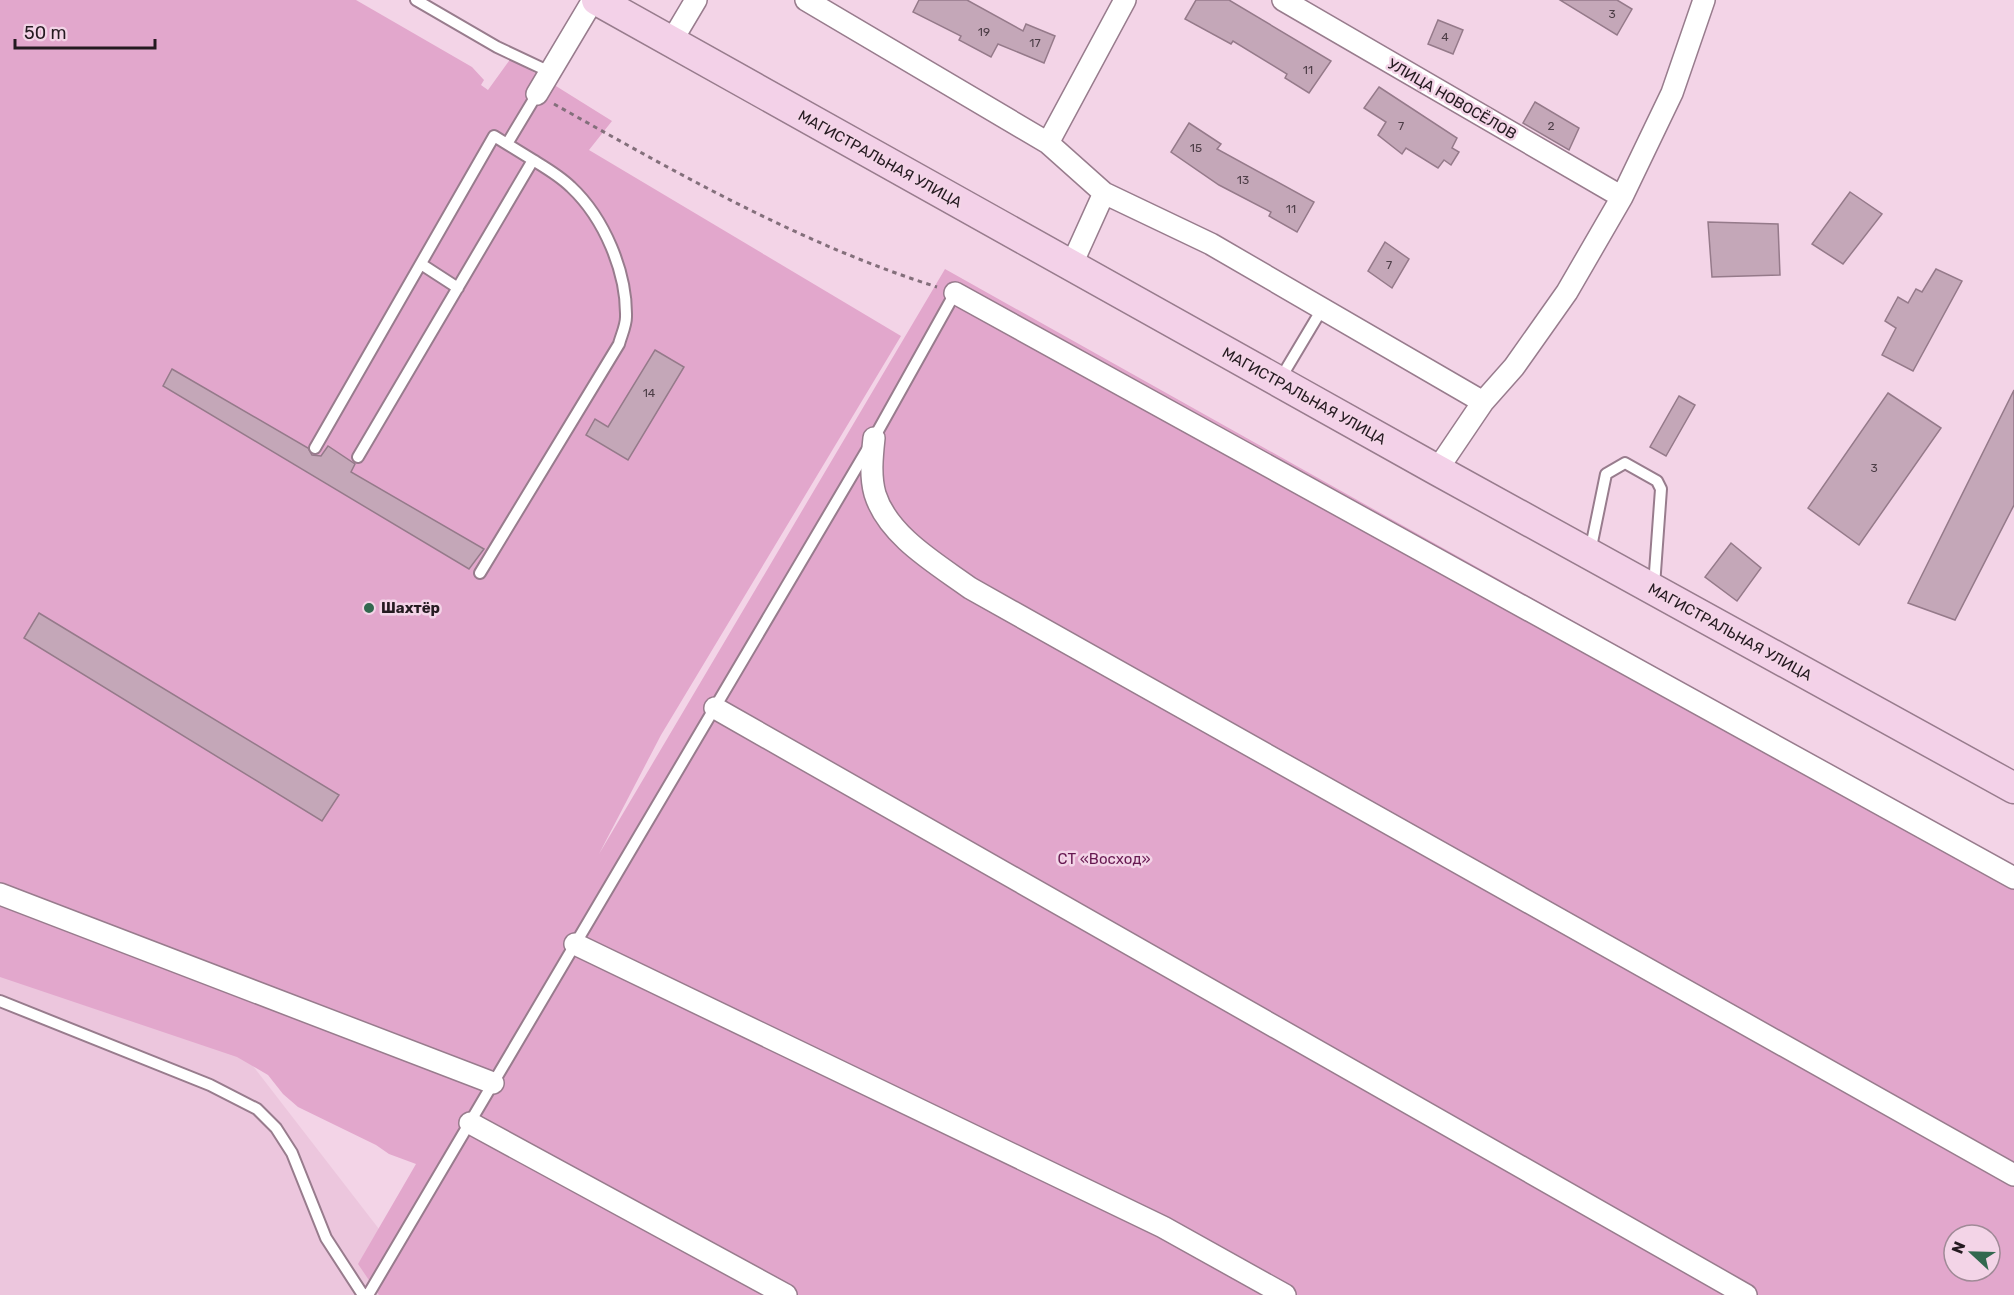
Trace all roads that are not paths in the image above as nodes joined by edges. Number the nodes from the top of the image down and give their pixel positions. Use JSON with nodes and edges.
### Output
{"nodes":[{"id":1,"x":416,"y":0,"type":"edge"},
{"id":2,"x":595,"y":0,"type":"edge"},
{"id":3,"x":696,"y":0,"type":"edge"},
{"id":4,"x":806,"y":0,"type":"edge"},
{"id":5,"x":1125,"y":0,"type":"edge"},
{"id":6,"x":1283,"y":0,"type":"edge"},
{"id":7,"x":1697,"y":2,"type":"edge"},
{"id":8,"x":671,"y":42,"type":"junction"},
{"id":9,"x":550,"y":72,"type":"junction"},
{"id":10,"x":537,"y":94,"type":"joint"},
{"id":11,"x":1048,"y":143,"type":"junction"},
{"id":12,"x":507,"y":144,"type":"junction"},
{"id":13,"x":533,"y":160,"type":"junction"},
{"id":14,"x":1104,"y":193,"type":"junction"},
{"id":15,"x":1622,"y":197,"type":"junction"},
{"id":16,"x":421,"y":264,"type":"junction"},
{"id":17,"x":1071,"y":266,"type":"junction"},
{"id":18,"x":458,"y":288,"type":"junction"},
{"id":19,"x":955,"y":293,"type":"joint"},
{"id":20,"x":1322,"y":309,"type":"junction"},
{"id":21,"x":1279,"y":382,"type":"junction"},
{"id":22,"x":1483,"y":402,"type":"junction"},
{"id":23,"x":874,"y":438,"type":"junction"},
{"id":24,"x":315,"y":448,"type":"dead end"},
{"id":25,"x":358,"y":457,"type":"dead end"},
{"id":26,"x":1437,"y":470,"type":"junction"},
{"id":27,"x":1589,"y":554,"type":"junction"},
{"id":28,"x":480,"y":573,"type":"dead end"},
{"id":29,"x":1653,"y":590,"type":"junction"},
{"id":30,"x":715,"y":708,"type":"junction"},
{"id":31,"x":2014,"y":788,"type":"edge"},
{"id":32,"x":2014,"y":878,"type":"edge"},
{"id":33,"x":0,"y":894,"type":"edge"},
{"id":34,"x":576,"y":944,"type":"junction"},
{"id":35,"x":0,"y":1000,"type":"edge"},
{"id":36,"x":494,"y":1083,"type":"junction"},
{"id":37,"x":470,"y":1123,"type":"junction"},
{"id":38,"x":2014,"y":1175,"type":"edge"},
{"id":39,"x":363,"y":1295,"type":"edge"},
{"id":40,"x":368,"y":1295,"type":"edge"},
{"id":41,"x":786,"y":1295,"type":"edge"},
{"id":42,"x":1285,"y":1295,"type":"edge"},
{"id":43,"x":1746,"y":1295,"type":"edge"}],
"edges":[{"from":1,"to":9,"type":"lane"},
{"from":2,"to":8,"type":"main road","name":"МАГИСТРАЛЬНАЯ УЛИЦА"},
{"from":2,"to":9,"type":"street"},
{"from":3,"to":8,"type":"street"},
{"from":4,"to":11,"type":"street"},
{"from":5,"to":11,"type":"street"},
{"from":6,"to":15,"type":"street","name":"УЛИЦА НОВОСЁЛОВ"},
{"from":7,"to":15,"type":"street"},
{"from":8,"to":17,"type":"main road","name":"МАГИСТРАЛЬНАЯ УЛИЦА"},
{"from":9,"to":10,"type":"street"},
{"from":10,"to":12,"type":"lane"},
{"from":11,"to":14,"type":"street"},
{"from":12,"to":13,"type":"lane"},
{"from":12,"to":16,"type":"lane"},
{"from":13,"to":18,"type":"lane"},
{"from":13,"to":28,"type":"lane"},
{"from":14,"to":17,"type":"street"},
{"from":14,"to":20,"type":"street"},
{"from":15,"to":22,"type":"street"},
{"from":16,"to":18,"type":"lane"},
{"from":16,"to":24,"type":"lane"},
{"from":17,"to":21,"type":"main road","name":"МАГИСТРАЛЬНАЯ УЛИЦА"},
{"from":18,"to":25,"type":"lane"},
{"from":19,"to":23,"type":"lane"},
{"from":19,"to":32,"type":"street"},
{"from":20,"to":21,"type":"lane"},
{"from":20,"to":22,"type":"street"},
{"from":21,"to":26,"type":"main road","name":"МАГИСТРАЛЬНАЯ УЛИЦА"},
{"from":22,"to":26,"type":"street"},
{"from":23,"to":30,"type":"lane"},
{"from":23,"to":38,"type":"street"},
{"from":26,"to":27,"type":"main road","name":"МАГИСТРАЛЬНАЯ УЛИЦА"},
{"from":27,"to":29,"type":"main road","name":"МАГИСТРАЛЬНАЯ УЛИЦА"},
{"from":27,"to":29,"type":"lane"},
{"from":29,"to":31,"type":"main road","name":"МАГИСТРАЛЬНАЯ УЛИЦА"},
{"from":30,"to":34,"type":"lane"},
{"from":30,"to":43,"type":"street"},
{"from":33,"to":36,"type":"street"},
{"from":34,"to":36,"type":"lane"},
{"from":34,"to":42,"type":"street"},
{"from":35,"to":39,"type":"lane"},
{"from":36,"to":37,"type":"lane"},
{"from":37,"to":40,"type":"lane"},
{"from":37,"to":41,"type":"street"}]}
